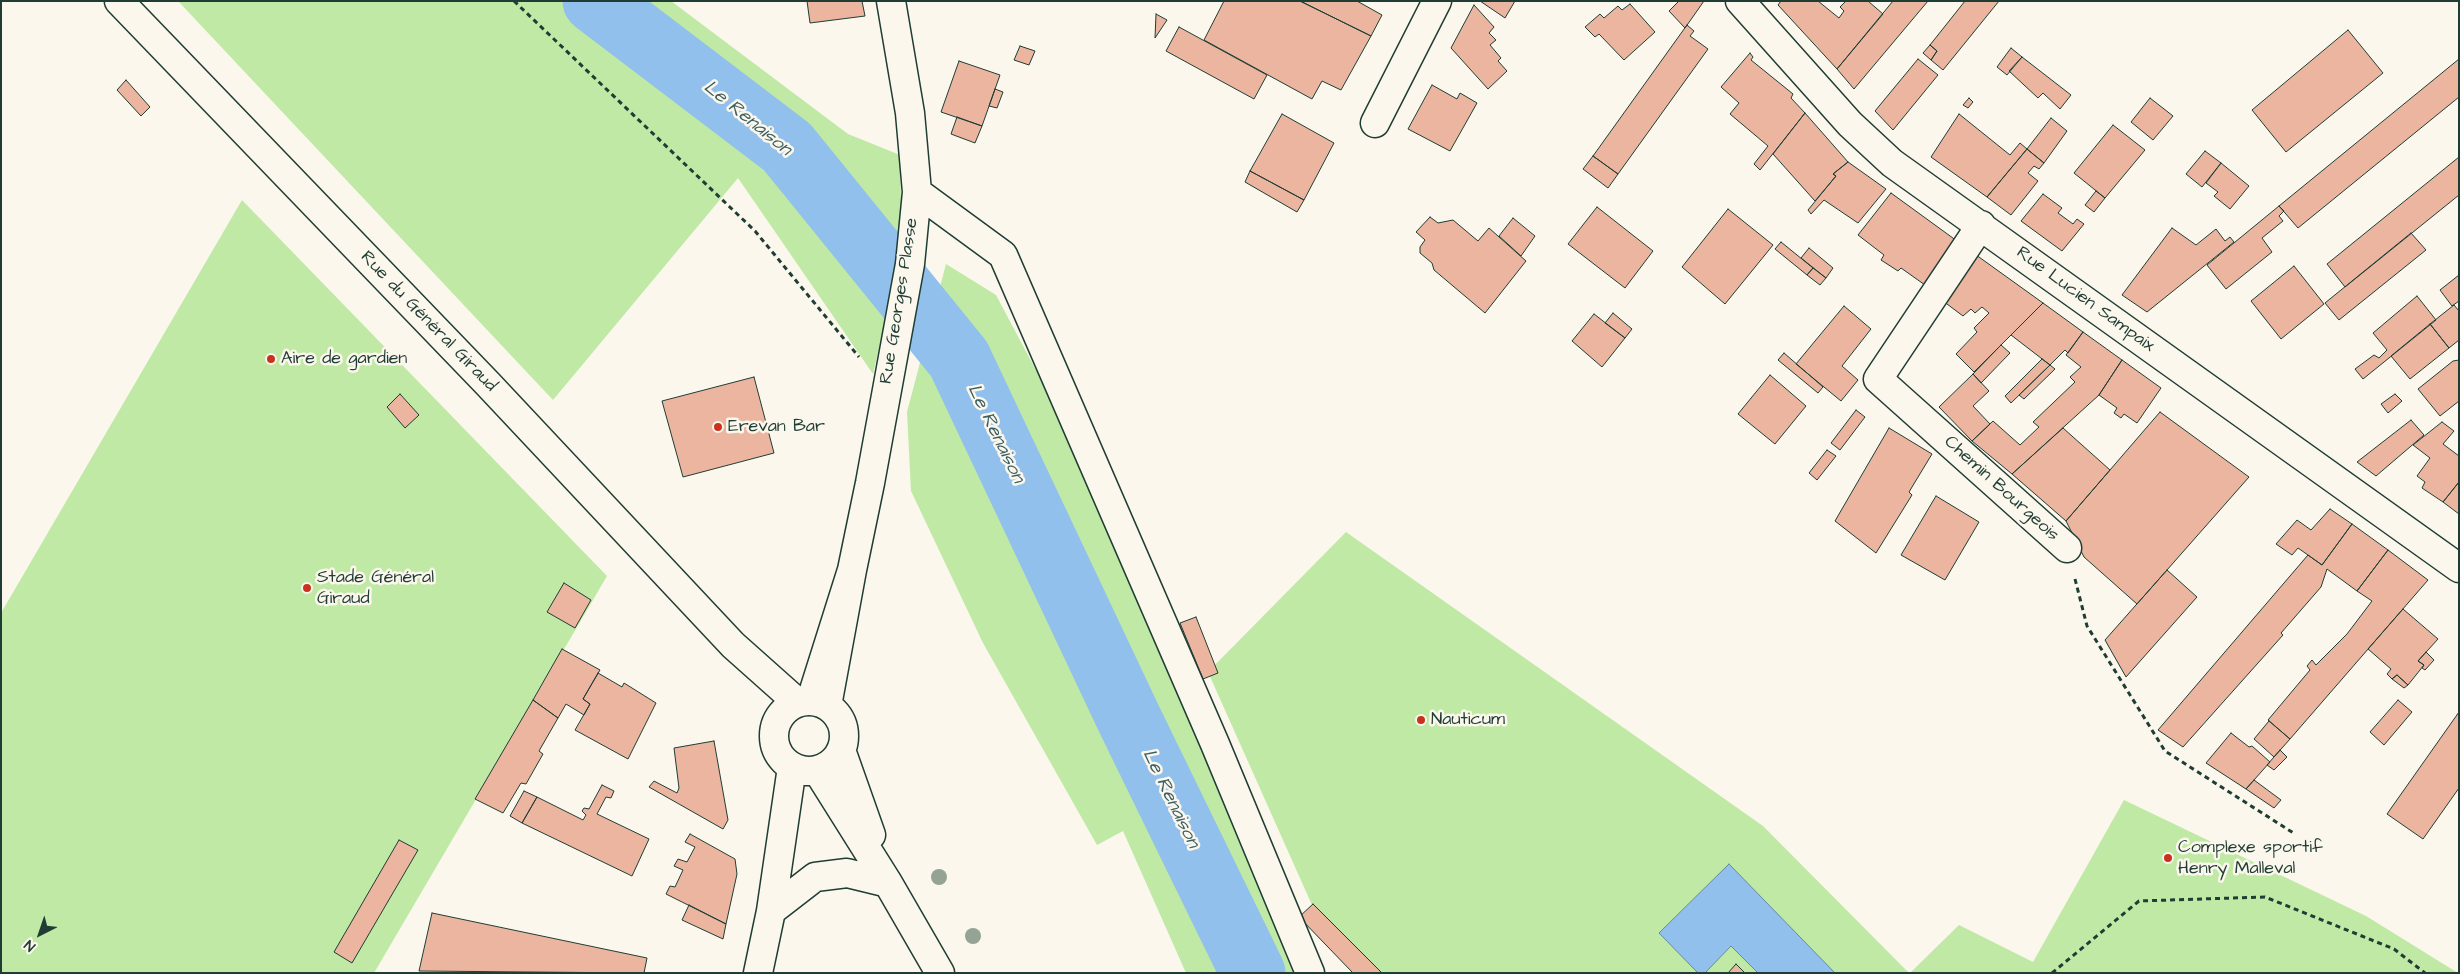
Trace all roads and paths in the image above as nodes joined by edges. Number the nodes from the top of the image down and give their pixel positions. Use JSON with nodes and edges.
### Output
{"nodes":[{"id":1,"x":119,"y":1,"type":"edge"},
{"id":2,"x":514,"y":1,"type":"edge"},
{"id":3,"x":891,"y":1,"type":"edge"},
{"id":4,"x":1437,"y":1,"type":"edge"},
{"id":5,"x":1740,"y":1,"type":"edge"},
{"id":6,"x":1375,"y":123,"type":"dead end"},
{"id":7,"x":917,"y":192,"type":"junction"},
{"id":8,"x":1980,"y":225,"type":"junction"},
{"id":9,"x":886,"y":389,"type":"junction"},
{"id":10,"x":2066,"y":548,"type":"joint"},
{"id":11,"x":2459,"y":568,"type":"edge"},
{"id":12,"x":733,"y":645,"type":"junction"},
{"id":13,"x":812,"y":703,"type":"junction"},
{"id":14,"x":777,"y":721,"type":"junction"},
{"id":15,"x":841,"y":750,"type":"junction"},
{"id":16,"x":805,"y":769,"type":"junction"},
{"id":17,"x":2294,"y":834,"type":"dead end"},
{"id":18,"x":888,"y":883,"type":"junction"},
{"id":19,"x":771,"y":911,"type":"junction"},
{"id":20,"x":758,"y":973,"type":"edge"},
{"id":21,"x":940,"y":973,"type":"edge"},
{"id":22,"x":1310,"y":973,"type":"edge"},
{"id":23,"x":2052,"y":973,"type":"edge"},
{"id":24,"x":2425,"y":973,"type":"edge"}],
"edges":[{"from":1,"to":12,"type":"street","name":"Rue du Général Giraud"},
{"from":2,"to":9,"type":"path"},
{"from":3,"to":7,"type":"street","name":"Rue Georges Plasse"},
{"from":4,"to":6,"type":"street"},
{"from":5,"to":8,"type":"street","name":"Rue Lucien Sampaix"},
{"from":7,"to":9,"type":"street","name":"Rue Georges Plasse"},
{"from":7,"to":22,"type":"street"},
{"from":8,"to":10,"type":"street","name":"Chemin Bourgeois"},
{"from":8,"to":11,"type":"street","name":"Rue Lucien Sampaix"},
{"from":9,"to":13,"type":"street","name":"Rue Georges Plasse"},
{"from":10,"to":17,"type":"path","name":"Chemin Bourgeois"},
{"from":12,"to":13,"type":"street","name":"Rue du Général Giraud"},
{"from":12,"to":14,"type":"street","name":"Rue du Général Giraud"},
{"from":13,"to":14,"type":"street"},
{"from":13,"to":15,"type":"street"},
{"from":14,"to":16,"type":"street"},
{"from":15,"to":16,"type":"street"},
{"from":15,"to":18,"type":"street"},
{"from":16,"to":18,"type":"street"},
{"from":16,"to":19,"type":"street"},
{"from":18,"to":19,"type":"street"},
{"from":18,"to":21,"type":"street"},
{"from":19,"to":20,"type":"street"},
{"from":23,"to":24,"type":"path"}]}
